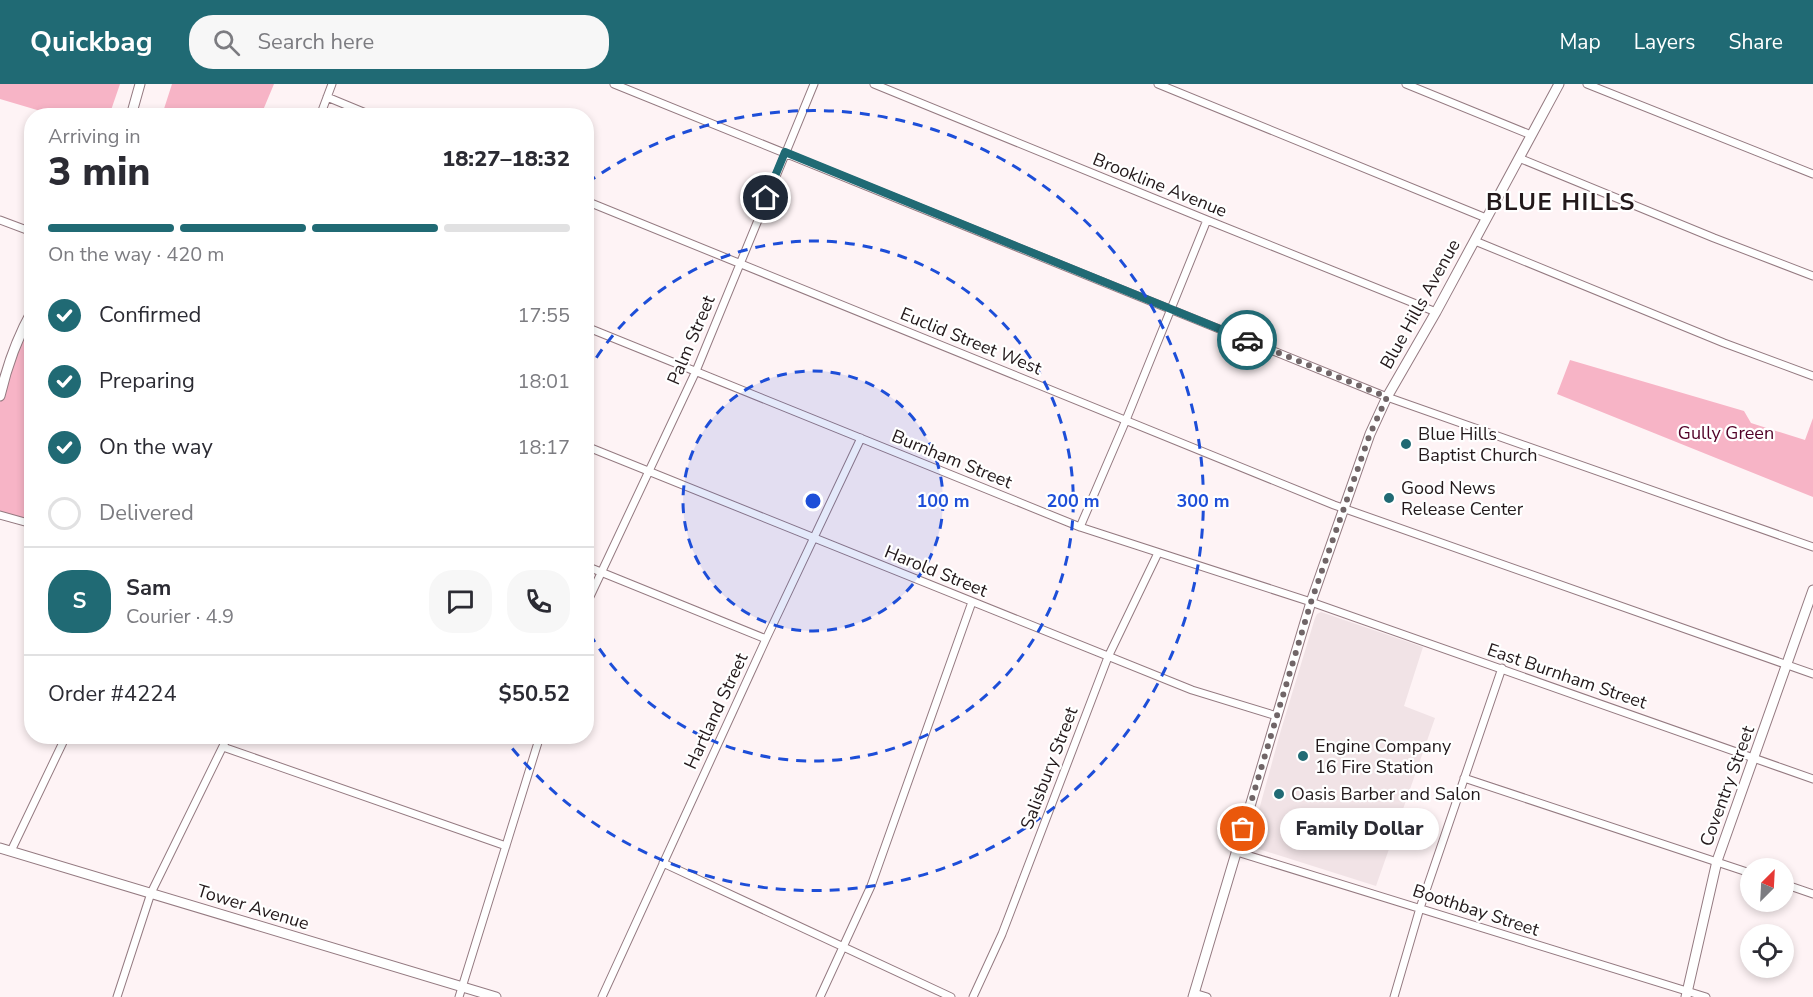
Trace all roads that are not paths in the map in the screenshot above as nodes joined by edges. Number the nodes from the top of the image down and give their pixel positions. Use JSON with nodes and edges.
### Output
{"nodes":[{"id":1,"x":140,"y":84,"type":"edge"},
{"id":2,"x":332,"y":84,"type":"edge"},
{"id":3,"x":614,"y":84,"type":"edge"},
{"id":4,"x":814,"y":84,"type":"edge"},
{"id":5,"x":874,"y":84,"type":"edge"},
{"id":6,"x":1158,"y":84,"type":"edge"},
{"id":7,"x":1406,"y":84,"type":"edge"},
{"id":8,"x":1559,"y":84,"type":"edge"},
{"id":9,"x":1587,"y":84,"type":"edge"},
{"id":10,"x":327,"y":97,"type":"junction"},
{"id":11,"x":133,"y":108,"type":"edge"},
{"id":12,"x":323,"y":108,"type":"edge"},
{"id":13,"x":354,"y":108,"type":"edge"},
{"id":14,"x":1531,"y":135,"type":"junction"},
{"id":15,"x":785,"y":152,"type":"junction"},
{"id":16,"x":1519,"y":158,"type":"junction"},
{"id":17,"x":1813,"y":174,"type":"edge"},
{"id":18,"x":594,"y":204,"type":"edge"},
{"id":19,"x":1486,"y":218,"type":"junction"},
{"id":20,"x":0,"y":220,"type":"edge"},
{"id":21,"x":1207,"y":220,"type":"junction"},
{"id":22,"x":24,"y":229,"type":"edge"},
{"id":23,"x":1474,"y":241,"type":"junction"},
{"id":24,"x":740,"y":263,"type":"junction"},
{"id":25,"x":1813,"y":276,"type":"edge"},
{"id":26,"x":1171,"y":309,"type":"junction"},
{"id":27,"x":1436,"y":312,"type":"junction"},
{"id":28,"x":24,"y":325,"type":"edge"},
{"id":29,"x":594,"y":330,"type":"edge"},
{"id":30,"x":696,"y":370,"type":"junction"},
{"id":31,"x":3,"y":372,"type":"edge"},
{"id":32,"x":1813,"y":376,"type":"edge"},
{"id":33,"x":0,"y":396,"type":"edge"},
{"id":34,"x":1387,"y":397,"type":"junction"},
{"id":35,"x":1126,"y":420,"type":"junction"},
{"id":36,"x":861,"y":438,"type":"junction"},
{"id":37,"x":594,"y":449,"type":"edge"},
{"id":38,"x":648,"y":471,"type":"junction"},
{"id":39,"x":1344,"y":508,"type":"junction"},
{"id":40,"x":0,"y":515,"type":"edge"},
{"id":41,"x":24,"y":522,"type":"edge"},
{"id":42,"x":1080,"y":527,"type":"junction"},
{"id":43,"x":814,"y":537,"type":"junction"},
{"id":44,"x":1813,"y":547,"type":"edge"},
{"id":45,"x":1158,"y":552,"type":"junction"},
{"id":46,"x":594,"y":569,"type":"edge"},
{"id":47,"x":601,"y":572,"type":"junction"},
{"id":48,"x":594,"y":587,"type":"edge"},
{"id":49,"x":1813,"y":590,"type":"edge"},
{"id":50,"x":972,"y":602,"type":"junction"},
{"id":51,"x":1311,"y":602,"type":"junction"},
{"id":52,"x":766,"y":639,"type":"junction"},
{"id":53,"x":1108,"y":657,"type":"junction"},
{"id":54,"x":1787,"y":665,"type":"junction"},
{"id":55,"x":1502,"y":668,"type":"junction"},
{"id":56,"x":1813,"y":674,"type":"edge"},
{"id":57,"x":1277,"y":716,"type":"junction"},
{"id":58,"x":62,"y":744,"type":"edge"},
{"id":59,"x":224,"y":744,"type":"edge"},
{"id":60,"x":538,"y":744,"type":"edge"},
{"id":61,"x":223,"y":747,"type":"junction"},
{"id":62,"x":1755,"y":758,"type":"junction"},
{"id":63,"x":1464,"y":778,"type":"junction"},
{"id":64,"x":1813,"y":779,"type":"edge"},
{"id":65,"x":506,"y":846,"type":"junction"},
{"id":66,"x":0,"y":848,"type":"edge"},
{"id":67,"x":11,"y":851,"type":"junction"},
{"id":68,"x":1236,"y":852,"type":"junction"},
{"id":69,"x":1717,"y":861,"type":"junction"},
{"id":70,"x":663,"y":864,"type":"junction"},
{"id":71,"x":1740,"y":869,"type":"edge"},
{"id":72,"x":1794,"y":887,"type":"edge"},
{"id":73,"x":151,"y":893,"type":"junction"},
{"id":74,"x":1813,"y":894,"type":"edge"},
{"id":75,"x":1420,"y":908,"type":"junction"},
{"id":76,"x":844,"y":947,"type":"junction"},
{"id":77,"x":463,"y":987,"type":"junction"},
{"id":78,"x":1687,"y":994,"type":"edge"},
{"id":79,"x":1193,"y":995,"type":"edge"},
{"id":80,"x":117,"y":997,"type":"edge"},
{"id":81,"x":459,"y":997,"type":"edge"},
{"id":82,"x":496,"y":997,"type":"edge"},
{"id":83,"x":602,"y":997,"type":"edge"},
{"id":84,"x":820,"y":997,"type":"edge"},
{"id":85,"x":951,"y":997,"type":"edge"},
{"id":86,"x":973,"y":997,"type":"edge"},
{"id":87,"x":1207,"y":997,"type":"edge"},
{"id":88,"x":1394,"y":997,"type":"edge"},
{"id":89,"x":1706,"y":997,"type":"edge"}],
"edges":[{"from":1,"to":11,"type":"main road"},
{"from":2,"to":10,"type":"street"},
{"from":3,"to":15,"type":"street"},
{"from":4,"to":15,"type":"street","name":"Palm Street"},
{"from":5,"to":21,"type":"street","name":"Brookline Avenue"},
{"from":6,"to":19,"type":"street"},
{"from":7,"to":14,"type":"street"},
{"from":8,"to":14,"type":"main road","name":"Blue Hills Avenue"},
{"from":9,"to":17,"type":"street"},
{"from":10,"to":12,"type":"street"},
{"from":10,"to":13,"type":"street"},
{"from":14,"to":16,"type":"main road","name":"Blue Hills Avenue"},
{"from":15,"to":24,"type":"street","name":"Palm Street"},
{"from":15,"to":26,"type":"street"},
{"from":16,"to":19,"type":"main road","name":"Blue Hills Avenue"},
{"from":16,"to":25,"type":"street"},
{"from":18,"to":24,"type":"street","name":"Euclid Street West"},
{"from":19,"to":23,"type":"main road","name":"Blue Hills Avenue"},
{"from":20,"to":22,"type":"street"},
{"from":21,"to":26,"type":"street"},
{"from":21,"to":27,"type":"street","name":"Brookline Avenue"},
{"from":23,"to":27,"type":"main road","name":"Blue Hills Avenue"},
{"from":23,"to":32,"type":"street"},
{"from":24,"to":30,"type":"street","name":"Palm Street"},
{"from":24,"to":35,"type":"street","name":"Euclid Street West"},
{"from":26,"to":34,"type":"street"},
{"from":26,"to":35,"type":"street"},
{"from":27,"to":34,"type":"main road","name":"Blue Hills Avenue"},
{"from":28,"to":31,"type":"main road"},
{"from":29,"to":30,"type":"street","name":"Burnham Street"},
{"from":30,"to":36,"type":"street","name":"Burnham Street"},
{"from":30,"to":38,"type":"street","name":"Palm Street"},
{"from":31,"to":33,"type":"main road"},
{"from":34,"to":39,"type":"main road","name":"Blue Hills Avenue"},
{"from":34,"to":44,"type":"street"},
{"from":35,"to":39,"type":"street","name":"Euclid Street West"},
{"from":35,"to":42,"type":"street"},
{"from":36,"to":42,"type":"street","name":"Burnham Street"},
{"from":36,"to":43,"type":"street","name":"Hartland Street"},
{"from":37,"to":38,"type":"street","name":"Harold Street"},
{"from":38,"to":43,"type":"street","name":"Harold Street"},
{"from":38,"to":47,"type":"street","name":"Palm Street"},
{"from":39,"to":51,"type":"main road","name":"Blue Hills Avenue"},
{"from":39,"to":54,"type":"street","name":"Euclid Street West"},
{"from":40,"to":41,"type":"street"},
{"from":42,"to":45,"type":"street","name":"Burnham Street"},
{"from":43,"to":50,"type":"street","name":"Harold Street"},
{"from":43,"to":52,"type":"street","name":"Hartland Street"},
{"from":45,"to":51,"type":"street","name":"Burnham Street"},
{"from":45,"to":53,"type":"street","name":"Salisbury Street"},
{"from":46,"to":47,"type":"street"},
{"from":47,"to":48,"type":"street","name":"Palm Street"},
{"from":47,"to":52,"type":"street"},
{"from":49,"to":54,"type":"main road","name":"Coventry Street"},
{"from":50,"to":53,"type":"street","name":"Harold Street"},
{"from":50,"to":76,"type":"street"},
{"from":51,"to":55,"type":"street","name":"East Burnham Street"},
{"from":51,"to":57,"type":"main road","name":"Blue Hills Avenue"},
{"from":52,"to":70,"type":"street","name":"Hartland Street"},
{"from":53,"to":57,"type":"street","name":"Harold Street"},
{"from":53,"to":86,"type":"street","name":"Salisbury Street"},
{"from":54,"to":56,"type":"street","name":"Euclid Street West"},
{"from":54,"to":62,"type":"main road","name":"Coventry Street"},
{"from":55,"to":62,"type":"street","name":"East Burnham Street"},
{"from":55,"to":63,"type":"street"},
{"from":57,"to":68,"type":"main road","name":"Blue Hills Avenue"},
{"from":58,"to":67,"type":"street"},
{"from":59,"to":61,"type":"street"},
{"from":60,"to":65,"type":"street"},
{"from":61,"to":65,"type":"street"},
{"from":61,"to":73,"type":"street"},
{"from":62,"to":64,"type":"street","name":"East Burnham Street"},
{"from":62,"to":69,"type":"main road","name":"Coventry Street"},
{"from":63,"to":69,"type":"street"},
{"from":63,"to":75,"type":"street"},
{"from":65,"to":77,"type":"street"},
{"from":66,"to":67,"type":"main road","name":"Tower Avenue"},
{"from":67,"to":73,"type":"main road","name":"Tower Avenue"},
{"from":68,"to":75,"type":"street","name":"Boothbay Street"},
{"from":68,"to":79,"type":"main road","name":"Blue Hills Avenue"},
{"from":69,"to":71,"type":"street"},
{"from":69,"to":78,"type":"main road","name":"Coventry Street"},
{"from":70,"to":76,"type":"street"},
{"from":70,"to":83,"type":"street","name":"Hartland Street"},
{"from":72,"to":74,"type":"street"},
{"from":73,"to":77,"type":"main road","name":"Tower Avenue"},
{"from":73,"to":80,"type":"street"},
{"from":75,"to":78,"type":"street","name":"Boothbay Street"},
{"from":75,"to":88,"type":"street"},
{"from":76,"to":84,"type":"street"},
{"from":76,"to":85,"type":"street"},
{"from":77,"to":81,"type":"street"},
{"from":77,"to":82,"type":"main road","name":"Tower Avenue"},
{"from":78,"to":89,"type":"street","name":"Boothbay Street"},
{"from":79,"to":87,"type":"street"}]}
